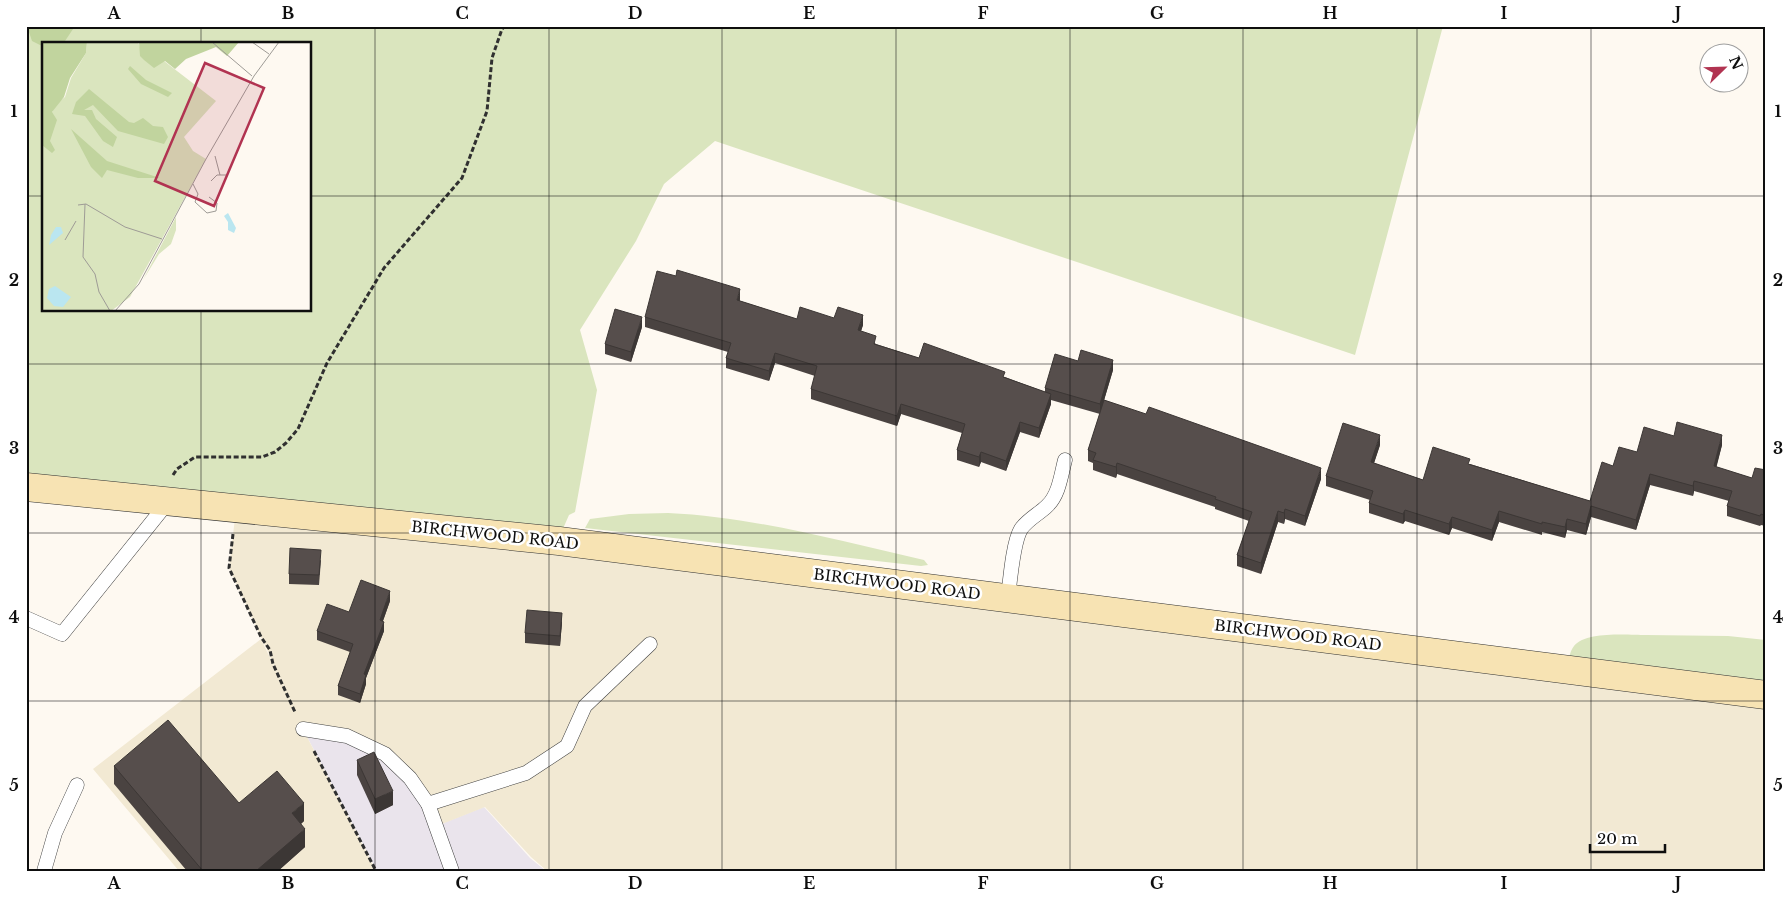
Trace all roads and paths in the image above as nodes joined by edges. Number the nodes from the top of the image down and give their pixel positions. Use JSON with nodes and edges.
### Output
{"nodes":[{"id":1,"x":505,"y":26,"type":"edge"},
{"id":2,"x":1065,"y":460,"type":"dead end"},
{"id":3,"x":26,"y":487,"type":"edge"},
{"id":4,"x":170,"y":490,"type":"junction"},
{"id":5,"x":235,"y":509,"type":"junction"},
{"id":6,"x":1008,"y":598,"type":"junction"},
{"id":7,"x":26,"y":618,"type":"edge"},
{"id":8,"x":650,"y":644,"type":"dead end"},
{"id":9,"x":1766,"y":695,"type":"edge"},
{"id":10,"x":303,"y":729,"type":"junction"},
{"id":11,"x":77,"y":785,"type":"dead end"},
{"id":12,"x":428,"y":804,"type":"junction"},
{"id":13,"x":44,"y":871,"type":"edge"},
{"id":14,"x":376,"y":871,"type":"edge"},
{"id":15,"x":452,"y":871,"type":"edge"}],
"edges":[{"from":1,"to":4,"type":"path"},
{"from":2,"to":6,"type":"lane"},
{"from":3,"to":4,"type":"street","name":"BIRCHWOOD ROAD"},
{"from":4,"to":5,"type":"street","name":"BIRCHWOOD ROAD"},
{"from":4,"to":7,"type":"lane"},
{"from":5,"to":6,"type":"street","name":"BIRCHWOOD ROAD"},
{"from":5,"to":10,"type":"path"},
{"from":6,"to":9,"type":"street","name":"BIRCHWOOD ROAD"},
{"from":8,"to":12,"type":"lane"},
{"from":10,"to":12,"type":"lane"},
{"from":10,"to":14,"type":"path"},
{"from":11,"to":13,"type":"lane"},
{"from":12,"to":15,"type":"lane"}]}
